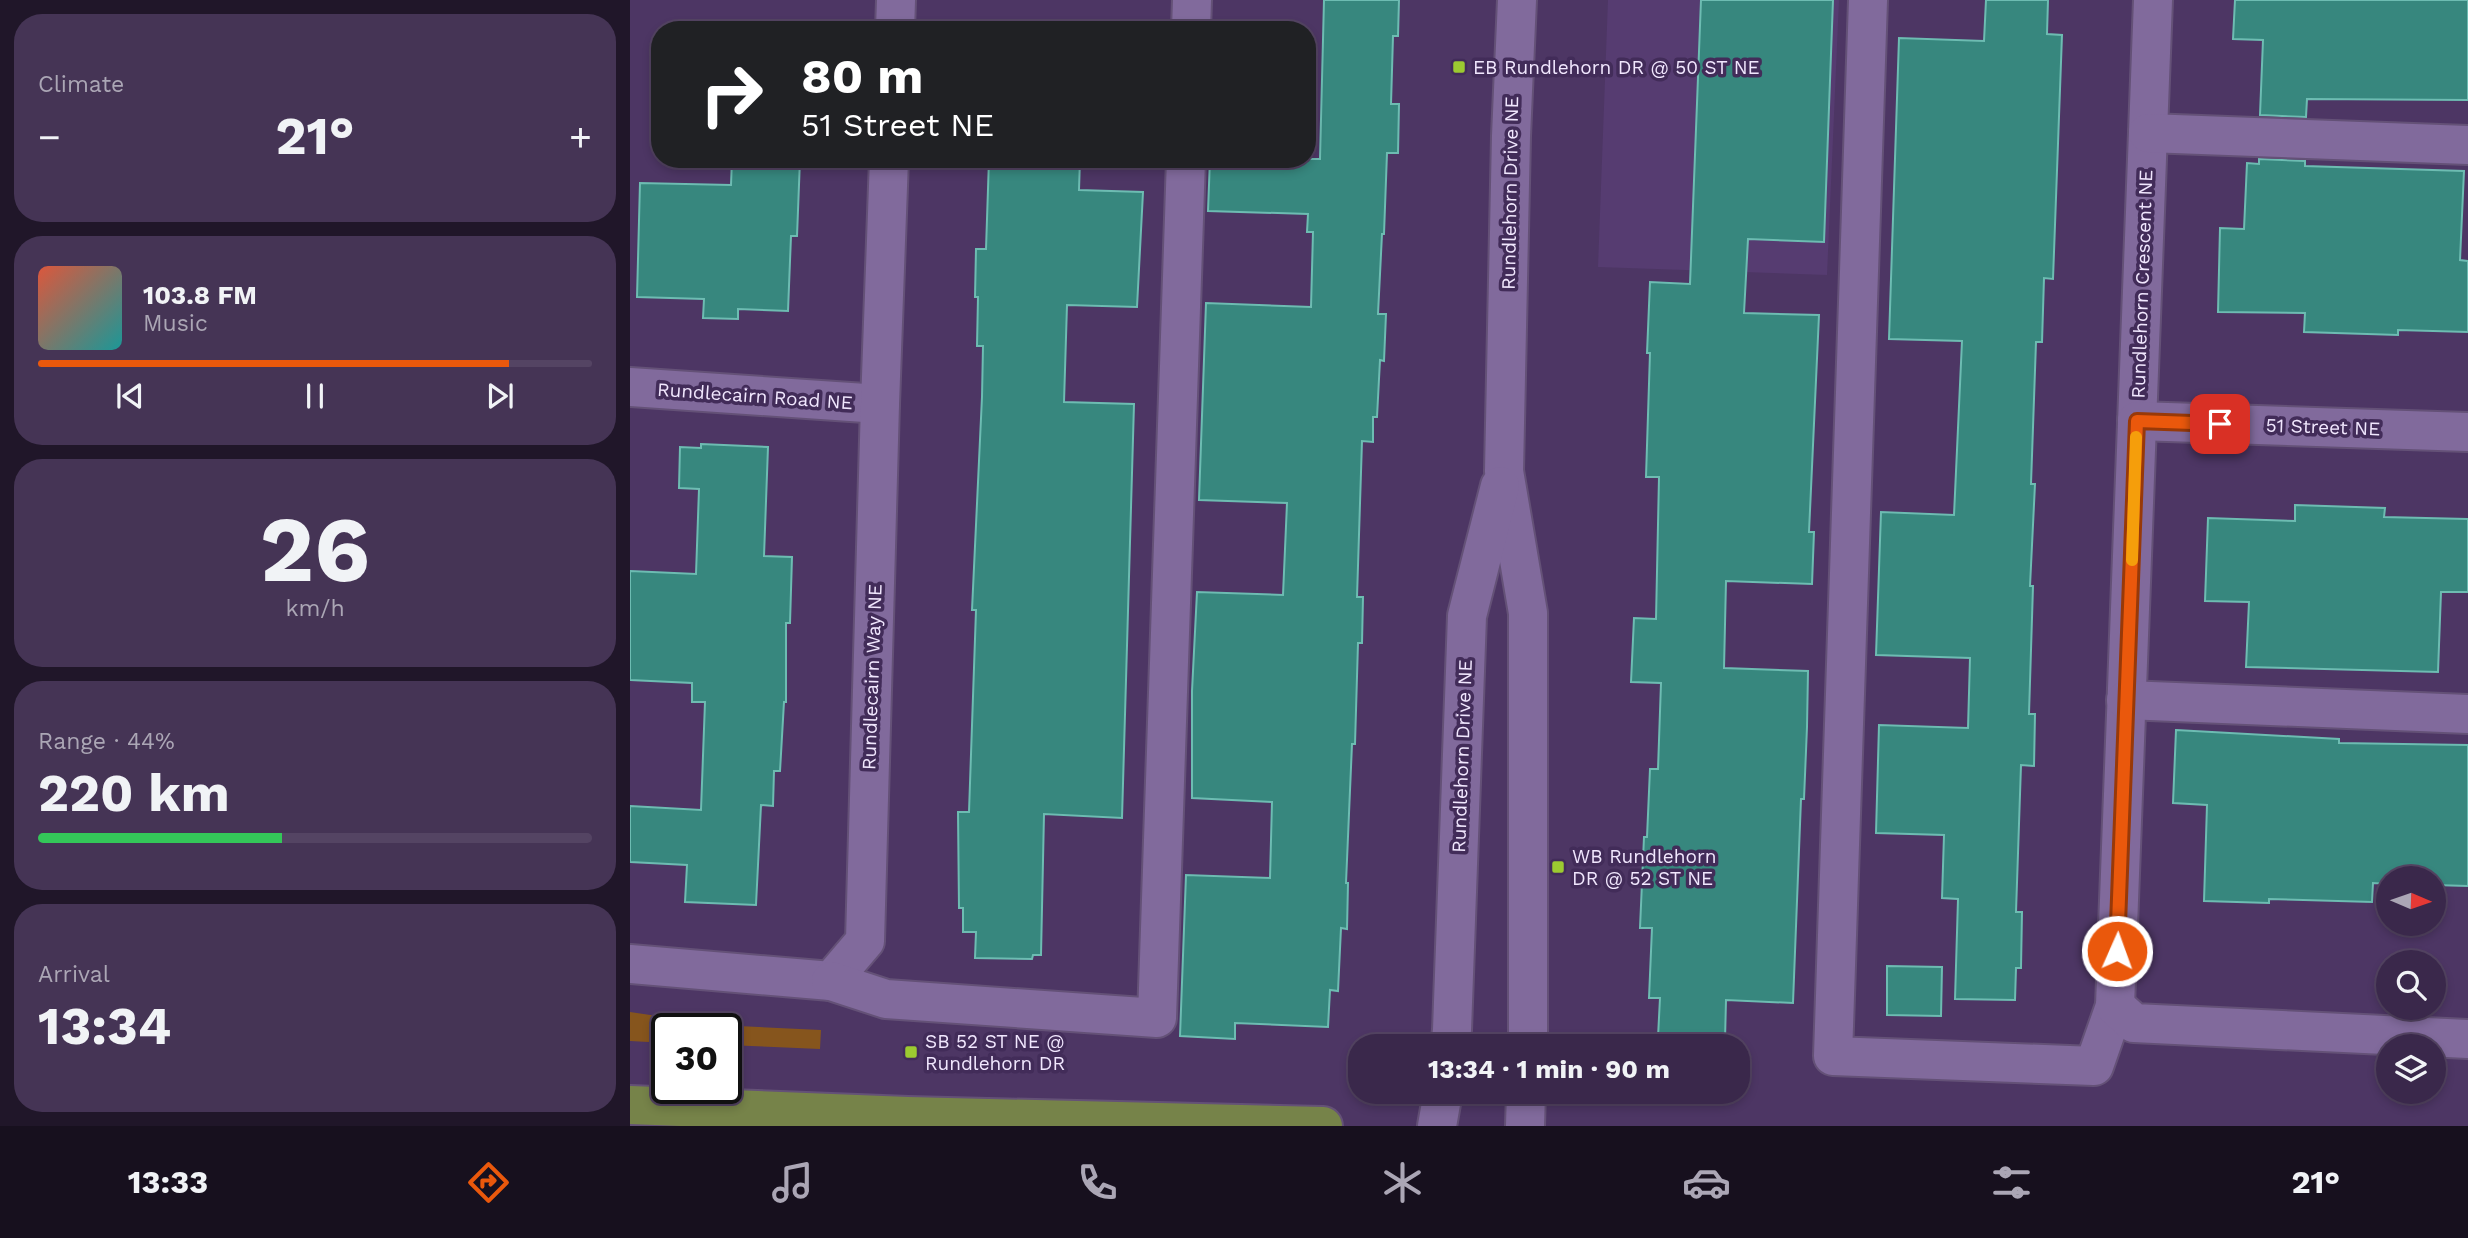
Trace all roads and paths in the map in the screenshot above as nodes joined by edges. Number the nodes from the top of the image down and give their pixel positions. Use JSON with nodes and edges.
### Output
{"nodes":[{"id":1,"x":896,"y":0,"type":"edge"},
{"id":2,"x":1192,"y":0,"type":"edge"},
{"id":3,"x":1517,"y":0,"type":"edge"},
{"id":4,"x":1868,"y":0,"type":"edge"},
{"id":5,"x":2153,"y":0,"type":"edge"},
{"id":6,"x":895,"y":21,"type":"edge"},
{"id":7,"x":1191,"y":21,"type":"edge"},
{"id":8,"x":2148,"y":133,"type":"junction"},
{"id":9,"x":2468,"y":145,"type":"edge"},
{"id":10,"x":890,"y":168,"type":"edge"},
{"id":11,"x":1186,"y":168,"type":"edge"},
{"id":12,"x":630,"y":387,"type":"edge"},
{"id":13,"x":880,"y":404,"type":"junction"},
{"id":14,"x":2137,"y":421,"type":"junction"},
{"id":15,"x":2468,"y":432,"type":"edge"},
{"id":16,"x":1504,"y":471,"type":"junction"},
{"id":17,"x":2126,"y":700,"type":"junction"},
{"id":18,"x":2468,"y":714,"type":"edge"},
{"id":19,"x":630,"y":964,"type":"edge"},
{"id":20,"x":831,"y":981,"type":"junction"},
{"id":21,"x":2115,"y":1006,"type":"junction"},
{"id":22,"x":1450,"y":1034,"type":"edge"},
{"id":23,"x":1528,"y":1034,"type":"edge"},
{"id":24,"x":2468,"y":1039,"type":"edge"},
{"id":25,"x":1441,"y":1104,"type":"edge"},
{"id":26,"x":1526,"y":1104,"type":"edge"},
{"id":27,"x":630,"y":1105,"type":"edge"},
{"id":28,"x":1323,"y":1126,"type":"edge"},
{"id":29,"x":1437,"y":1126,"type":"edge"},
{"id":30,"x":1525,"y":1126,"type":"edge"}],
"edges":[{"from":1,"to":6,"type":"street"},
{"from":2,"to":7,"type":"street"},
{"from":3,"to":16,"type":"street","name":"Rundlehorn Drive NE"},
{"from":4,"to":21,"type":"street","name":"Rundlehorn Crescent NE"},
{"from":5,"to":8,"type":"street","name":"Rundlehorn Crescent NE"},
{"from":8,"to":9,"type":"street"},
{"from":8,"to":14,"type":"street","name":"Rundlehorn Crescent NE"},
{"from":10,"to":13,"type":"street","name":"Rundlecairn Way NE"},
{"from":11,"to":20,"type":"street"},
{"from":12,"to":13,"type":"street","name":"Rundlecairn Road NE"},
{"from":13,"to":20,"type":"street","name":"Rundlecairn Way NE"},
{"from":14,"to":15,"type":"street","name":"51 Street NE"},
{"from":14,"to":17,"type":"street","name":"Rundlehorn Crescent NE"},
{"from":16,"to":22,"type":"street","name":"Rundlehorn Drive NE"},
{"from":16,"to":23,"type":"street","name":"Rundlehorn Drive NE"},
{"from":17,"to":18,"type":"street"},
{"from":17,"to":21,"type":"street","name":"Rundlehorn Crescent NE"},
{"from":19,"to":20,"type":"street"},
{"from":21,"to":24,"type":"street"},
{"from":25,"to":29,"type":"street"},
{"from":26,"to":30,"type":"street"},
{"from":27,"to":28,"type":"main road"}]}
